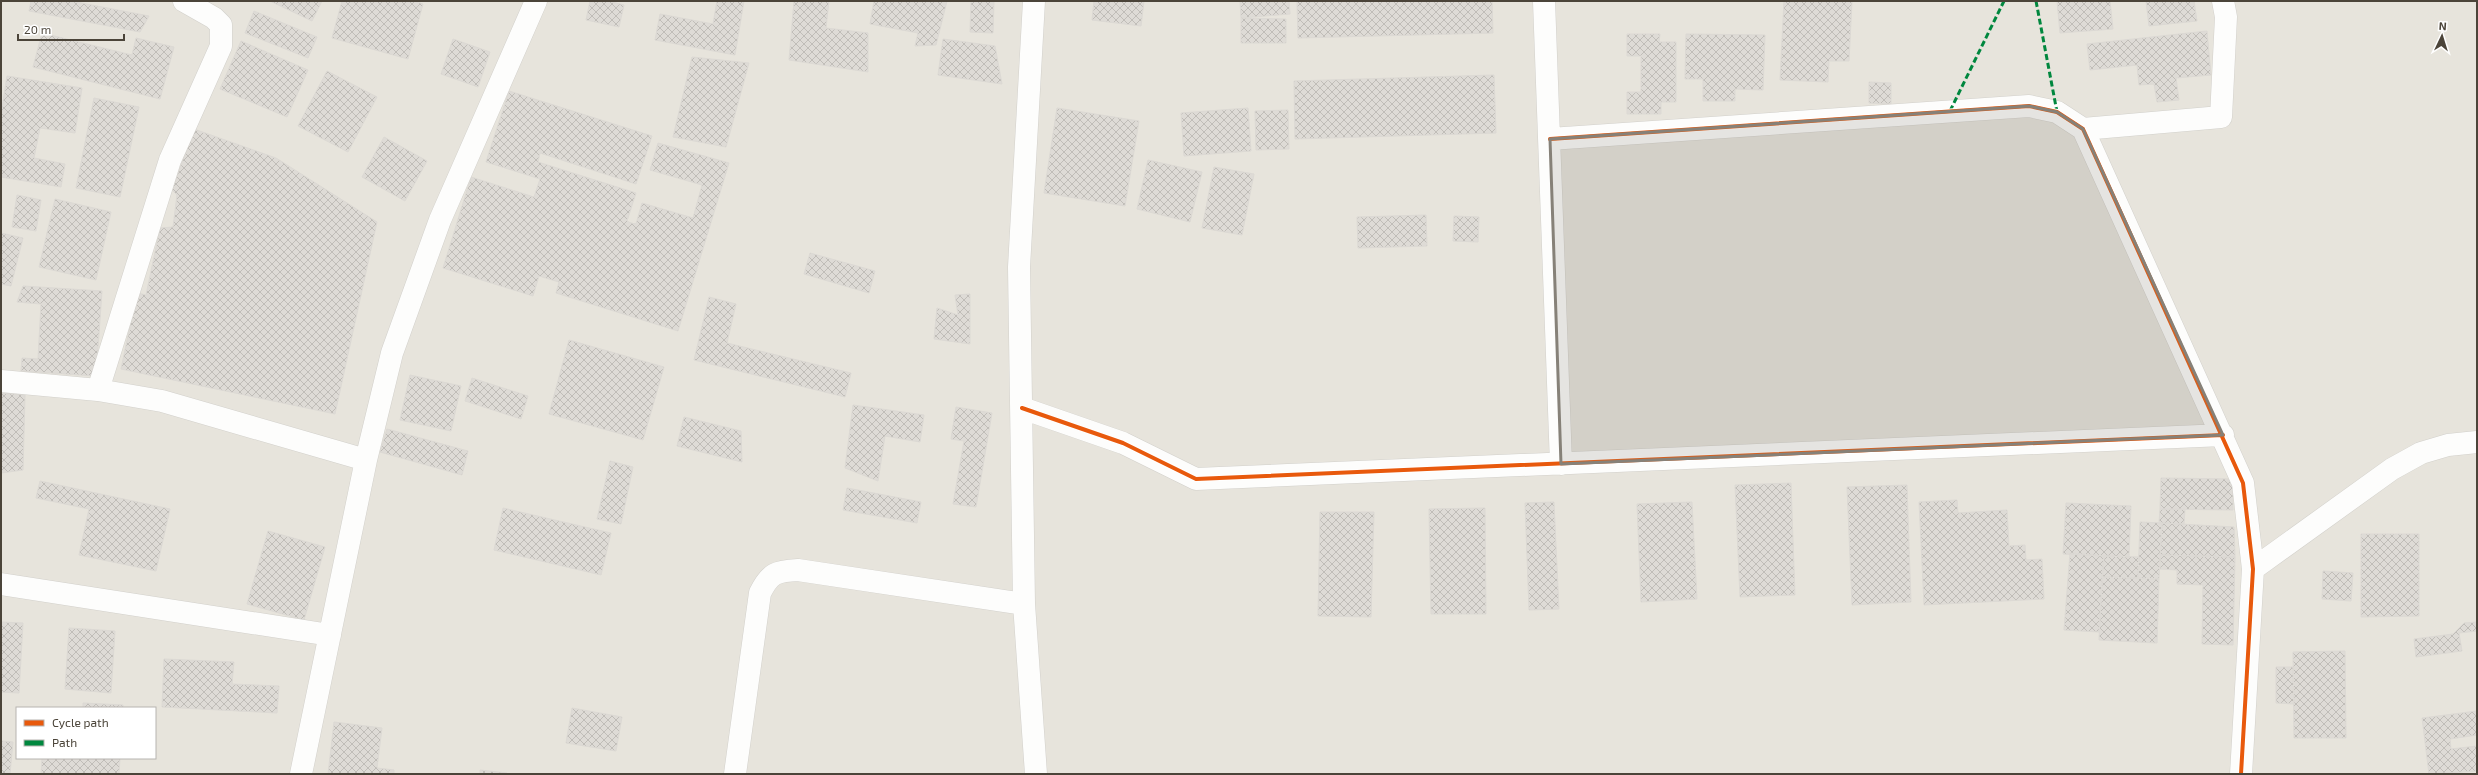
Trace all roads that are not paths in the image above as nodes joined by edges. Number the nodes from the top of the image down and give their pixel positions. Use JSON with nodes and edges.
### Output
{"nodes":[{"id":1,"x":184,"y":1,"type":"edge"},
{"id":2,"x":536,"y":1,"type":"edge"},
{"id":3,"x":1034,"y":1,"type":"edge"},
{"id":4,"x":1544,"y":1,"type":"edge"},
{"id":5,"x":2223,"y":1,"type":"edge"},
{"id":6,"x":2082,"y":129,"type":"junction"},
{"id":7,"x":1550,"y":139,"type":"junction"},
{"id":8,"x":1,"y":381,"type":"edge"},
{"id":9,"x":98,"y":390,"type":"junction"},
{"id":10,"x":1022,"y":408,"type":"junction"},
{"id":11,"x":2223,"y":436,"type":"junction"},
{"id":12,"x":2477,"y":442,"type":"edge"},
{"id":13,"x":366,"y":460,"type":"junction"},
{"id":14,"x":1561,"y":464,"type":"junction"},
{"id":15,"x":2253,"y":569,"type":"junction"},
{"id":16,"x":1,"y":584,"type":"edge"},
{"id":17,"x":1024,"y":604,"type":"junction"},
{"id":18,"x":330,"y":635,"type":"junction"},
{"id":19,"x":301,"y":774,"type":"edge"},
{"id":20,"x":735,"y":774,"type":"edge"},
{"id":21,"x":1036,"y":774,"type":"edge"},
{"id":22,"x":2241,"y":774,"type":"edge"}],
"edges":[{"from":1,"to":9,"type":"street"},
{"from":2,"to":13,"type":"street"},
{"from":3,"to":10,"type":"street"},
{"from":4,"to":7,"type":"street"},
{"from":5,"to":6,"type":"street"},
{"from":6,"to":7,"type":"street"},
{"from":6,"to":11,"type":"street"},
{"from":7,"to":14,"type":"street"},
{"from":8,"to":9,"type":"street"},
{"from":9,"to":13,"type":"street"},
{"from":10,"to":14,"type":"street"},
{"from":10,"to":17,"type":"street"},
{"from":11,"to":14,"type":"street"},
{"from":11,"to":15,"type":"street"},
{"from":12,"to":15,"type":"street"},
{"from":13,"to":18,"type":"street"},
{"from":15,"to":22,"type":"street"},
{"from":16,"to":18,"type":"street"},
{"from":17,"to":20,"type":"street"},
{"from":17,"to":21,"type":"street"},
{"from":18,"to":19,"type":"street"}]}
